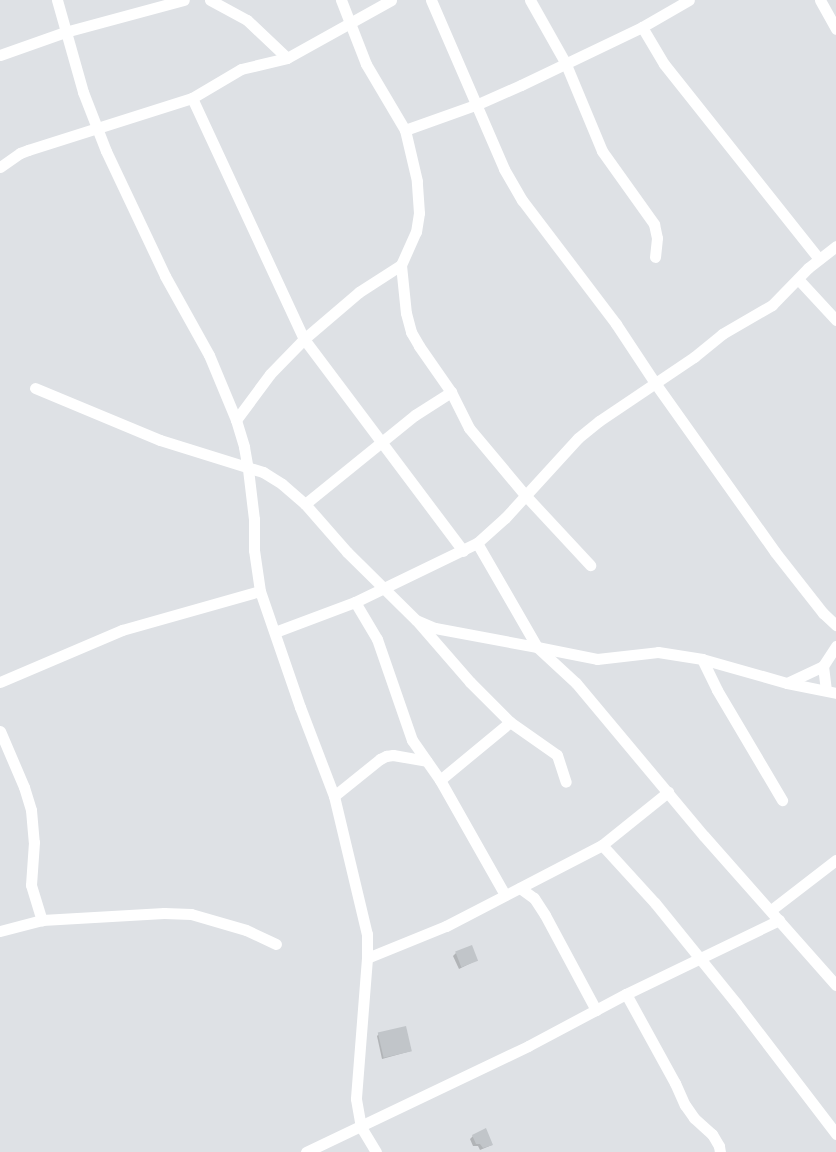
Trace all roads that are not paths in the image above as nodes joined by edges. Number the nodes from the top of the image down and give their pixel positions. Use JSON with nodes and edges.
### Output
{"nodes":[{"id":1,"x":57,"y":0,"type":"edge"},
{"id":2,"x":184,"y":0,"type":"edge"},
{"id":3,"x":210,"y":0,"type":"edge"},
{"id":4,"x":341,"y":0,"type":"edge"},
{"id":5,"x":391,"y":0,"type":"edge"},
{"id":6,"x":431,"y":0,"type":"edge"},
{"id":7,"x":530,"y":0,"type":"edge"},
{"id":8,"x":689,"y":0,"type":"edge"},
{"id":9,"x":820,"y":0,"type":"edge"},
{"id":10,"x":348,"y":22,"type":"junction"},
{"id":11,"x":642,"y":27,"type":"junction"},
{"id":12,"x":836,"y":29,"type":"edge"},
{"id":13,"x":66,"y":32,"type":"junction"},
{"id":14,"x":0,"y":55,"type":"edge"},
{"id":15,"x":286,"y":58,"type":"junction"},
{"id":16,"x":565,"y":62,"type":"junction"},
{"id":17,"x":192,"y":98,"type":"junction"},
{"id":18,"x":478,"y":104,"type":"junction"},
{"id":19,"x":97,"y":129,"type":"junction"},
{"id":20,"x":405,"y":130,"type":"junction"},
{"id":21,"x":0,"y":167,"type":"edge"},
{"id":22,"x":836,"y":246,"type":"edge"},
{"id":23,"x":655,"y":257,"type":"dead end"},
{"id":24,"x":819,"y":259,"type":"junction"},
{"id":25,"x":401,"y":265,"type":"junction"},
{"id":26,"x":798,"y":279,"type":"junction"},
{"id":27,"x":836,"y":320,"type":"edge"},
{"id":28,"x":304,"y":338,"type":"junction"},
{"id":29,"x":655,"y":383,"type":"junction"},
{"id":30,"x":35,"y":388,"type":"dead end"},
{"id":31,"x":451,"y":392,"type":"junction"},
{"id":32,"x":236,"y":420,"type":"junction"},
{"id":33,"x":383,"y":441,"type":"junction"},
{"id":34,"x":248,"y":469,"type":"junction"},
{"id":35,"x":525,"y":495,"type":"junction"},
{"id":36,"x":305,"y":504,"type":"junction"},
{"id":37,"x":477,"y":543,"type":"junction"},
{"id":38,"x":463,"y":551,"type":"junction"},
{"id":39,"x":590,"y":565,"type":"dead end"},
{"id":40,"x":384,"y":588,"type":"junction"},
{"id":41,"x":260,"y":591,"type":"junction"},
{"id":42,"x":355,"y":602,"type":"junction"},
{"id":43,"x":416,"y":620,"type":"junction"},
{"id":44,"x":836,"y":625,"type":"edge"},
{"id":45,"x":275,"y":632,"type":"junction"},
{"id":46,"x":836,"y":646,"type":"edge"},
{"id":47,"x":537,"y":647,"type":"junction"},
{"id":48,"x":702,"y":659,"type":"junction"},
{"id":49,"x":823,"y":666,"type":"junction"},
{"id":50,"x":0,"y":682,"type":"edge"},
{"id":51,"x":786,"y":683,"type":"junction"},
{"id":52,"x":834,"y":692,"type":"edge"},
{"id":53,"x":510,"y":722,"type":"junction"},
{"id":54,"x":0,"y":731,"type":"edge"},
{"id":55,"x":426,"y":762,"type":"junction"},
{"id":56,"x":440,"y":780,"type":"junction"},
{"id":57,"x":566,"y":782,"type":"dead end"},
{"id":58,"x":668,"y":792,"type":"junction"},
{"id":59,"x":334,"y":796,"type":"junction"},
{"id":60,"x":782,"y":800,"type":"dead end"},
{"id":61,"x":602,"y":845,"type":"junction"},
{"id":62,"x":836,"y":860,"type":"edge"},
{"id":63,"x":535,"y":880,"type":"junction"},
{"id":64,"x":520,"y":888,"type":"junction"},
{"id":65,"x":505,"y":895,"type":"junction"},
{"id":66,"x":534,"y":898,"type":"junction"},
{"id":67,"x":771,"y":910,"type":"junction"},
{"id":68,"x":42,"y":920,"type":"junction"},
{"id":69,"x":779,"y":920,"type":"junction"},
{"id":70,"x":0,"y":931,"type":"edge"},
{"id":71,"x":276,"y":944,"type":"dead end"},
{"id":72,"x":368,"y":958,"type":"junction"},
{"id":73,"x":698,"y":959,"type":"junction"},
{"id":74,"x":836,"y":985,"type":"edge"},
{"id":75,"x":626,"y":994,"type":"junction"},
{"id":76,"x":596,"y":1010,"type":"junction"},
{"id":77,"x":361,"y":1127,"type":"junction"},
{"id":78,"x":836,"y":1134,"type":"edge"},
{"id":79,"x":306,"y":1152,"type":"edge"},
{"id":80,"x":376,"y":1152,"type":"edge"},
{"id":81,"x":720,"y":1152,"type":"edge"}],
"edges":[{"from":1,"to":13,"type":"street"},
{"from":2,"to":13,"type":"street"},
{"from":3,"to":15,"type":"street"},
{"from":4,"to":10,"type":"street"},
{"from":5,"to":10,"type":"street"},
{"from":6,"to":18,"type":"street"},
{"from":7,"to":16,"type":"street"},
{"from":8,"to":11,"type":"street"},
{"from":9,"to":12,"type":"street"},
{"from":10,"to":15,"type":"street"},
{"from":10,"to":20,"type":"street"},
{"from":11,"to":16,"type":"street"},
{"from":11,"to":24,"type":"street"},
{"from":13,"to":14,"type":"street"},
{"from":13,"to":19,"type":"street"},
{"from":15,"to":17,"type":"street"},
{"from":16,"to":18,"type":"street"},
{"from":16,"to":23,"type":"street"},
{"from":17,"to":19,"type":"street"},
{"from":17,"to":28,"type":"street"},
{"from":18,"to":20,"type":"street"},
{"from":18,"to":29,"type":"street"},
{"from":19,"to":21,"type":"street"},
{"from":19,"to":32,"type":"street"},
{"from":20,"to":25,"type":"street"},
{"from":22,"to":24,"type":"street"},
{"from":24,"to":26,"type":"street"},
{"from":25,"to":28,"type":"street"},
{"from":25,"to":31,"type":"street"},
{"from":26,"to":27,"type":"street"},
{"from":26,"to":29,"type":"street"},
{"from":28,"to":32,"type":"street"},
{"from":28,"to":33,"type":"street"},
{"from":29,"to":35,"type":"street"},
{"from":29,"to":44,"type":"street"},
{"from":30,"to":34,"type":"street"},
{"from":31,"to":33,"type":"street"},
{"from":31,"to":35,"type":"street"},
{"from":32,"to":34,"type":"street"},
{"from":33,"to":36,"type":"street"},
{"from":33,"to":38,"type":"street"},
{"from":34,"to":36,"type":"street"},
{"from":34,"to":41,"type":"street"},
{"from":35,"to":37,"type":"street"},
{"from":35,"to":39,"type":"street"},
{"from":36,"to":40,"type":"street"},
{"from":37,"to":38,"type":"street"},
{"from":37,"to":47,"type":"street"},
{"from":38,"to":40,"type":"street"},
{"from":40,"to":42,"type":"street"},
{"from":40,"to":43,"type":"street"},
{"from":41,"to":45,"type":"street"},
{"from":41,"to":50,"type":"street"},
{"from":42,"to":45,"type":"street"},
{"from":42,"to":55,"type":"street"},
{"from":43,"to":47,"type":"street"},
{"from":43,"to":53,"type":"street"},
{"from":45,"to":59,"type":"street"},
{"from":46,"to":49,"type":"street"},
{"from":47,"to":48,"type":"street"},
{"from":47,"to":58,"type":"street"},
{"from":48,"to":51,"type":"street"},
{"from":48,"to":60,"type":"street"},
{"from":49,"to":51,"type":"street"},
{"from":49,"to":52,"type":"street"},
{"from":51,"to":52,"type":"street"},
{"from":53,"to":56,"type":"street"},
{"from":53,"to":57,"type":"street"},
{"from":54,"to":68,"type":"street"},
{"from":55,"to":56,"type":"street"},
{"from":55,"to":59,"type":"street"},
{"from":56,"to":65,"type":"street"},
{"from":58,"to":61,"type":"street"},
{"from":58,"to":67,"type":"street"},
{"from":59,"to":72,"type":"street"},
{"from":61,"to":63,"type":"street"},
{"from":61,"to":73,"type":"street"},
{"from":62,"to":67,"type":"street"},
{"from":63,"to":64,"type":"street"},
{"from":63,"to":66,"type":"street"},
{"from":64,"to":65,"type":"street"},
{"from":64,"to":66,"type":"street"},
{"from":65,"to":72,"type":"street"},
{"from":66,"to":76,"type":"street"},
{"from":67,"to":69,"type":"street"},
{"from":68,"to":70,"type":"street"},
{"from":68,"to":71,"type":"street"},
{"from":69,"to":73,"type":"street"},
{"from":69,"to":74,"type":"street"},
{"from":72,"to":77,"type":"street"},
{"from":73,"to":75,"type":"street"},
{"from":73,"to":78,"type":"street"},
{"from":75,"to":76,"type":"street"},
{"from":75,"to":81,"type":"street"},
{"from":76,"to":77,"type":"street"},
{"from":77,"to":79,"type":"street"},
{"from":77,"to":80,"type":"street"}]}
